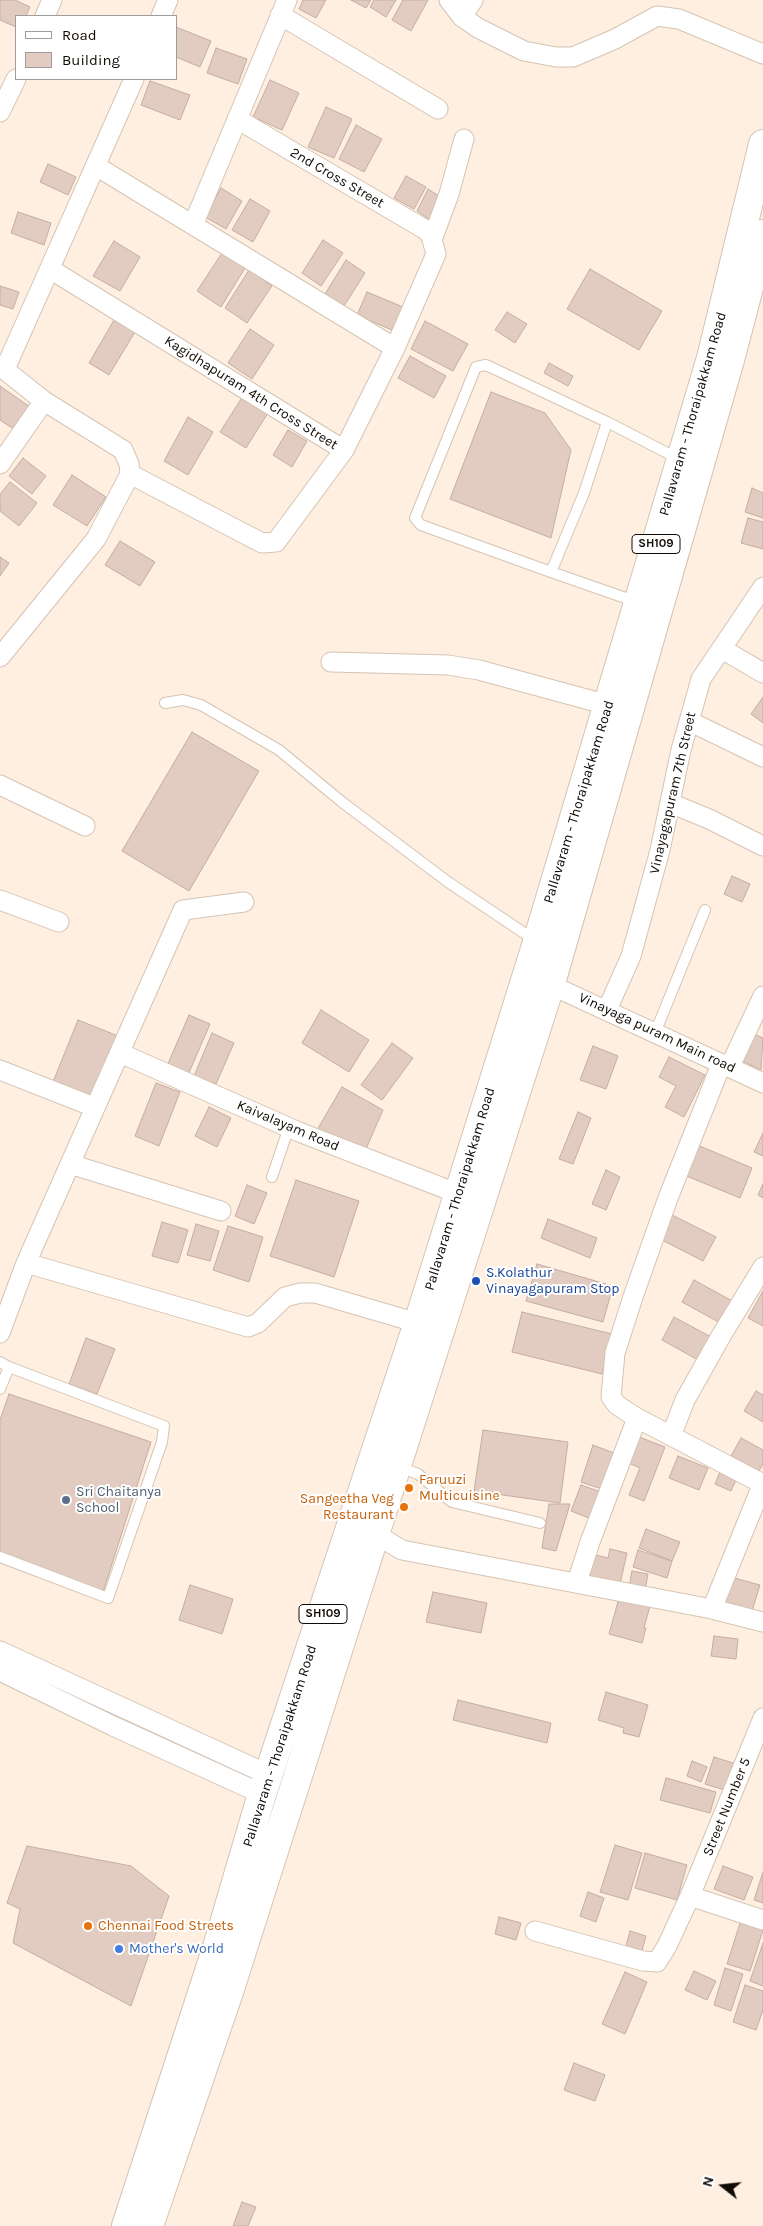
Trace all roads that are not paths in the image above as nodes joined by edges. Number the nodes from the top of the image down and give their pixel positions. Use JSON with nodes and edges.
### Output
{"nodes":[{"id":1,"x":52,"y":0,"type":"edge"},
{"id":2,"x":168,"y":0,"type":"edge"},
{"id":3,"x":449,"y":0,"type":"edge"},
{"id":4,"x":473,"y":0,"type":"edge"},
{"id":5,"x":283,"y":7,"type":"edge"},
{"id":6,"x":659,"y":8,"type":"edge"},
{"id":7,"x":45,"y":15,"type":"edge"},
{"id":8,"x":161,"y":15,"type":"edge"},
{"id":9,"x":462,"y":17,"type":"junction"},
{"id":10,"x":763,"y":54,"type":"edge"},
{"id":11,"x":16,"y":80,"type":"edge"},
{"id":12,"x":134,"y":80,"type":"edge"},
{"id":13,"x":438,"y":109,"type":"dead end"},
{"id":14,"x":0,"y":112,"type":"edge"},
{"id":15,"x":236,"y":119,"type":"junction"},
{"id":16,"x":464,"y":139,"type":"dead end"},
{"id":17,"x":763,"y":144,"type":"edge"},
{"id":18,"x":96,"y":166,"type":"junction"},
{"id":19,"x":193,"y":225,"type":"junction"},
{"id":20,"x":763,"y":234,"type":"edge"},
{"id":21,"x":432,"y":240,"type":"junction"},
{"id":22,"x":50,"y":269,"type":"junction"},
{"id":23,"x":395,"y":348,"type":"junction"},
{"id":24,"x":2,"y":368,"type":"edge"},
{"id":25,"x":44,"y":401,"type":"junction"},
{"id":26,"x":607,"y":422,"type":"junction"},
{"id":27,"x":344,"y":450,"type":"junction"},
{"id":28,"x":681,"y":460,"type":"junction"},
{"id":29,"x":0,"y":464,"type":"edge"},
{"id":30,"x":130,"y":474,"type":"junction"},
{"id":31,"x":551,"y":572,"type":"junction"},
{"id":32,"x":763,"y":588,"type":"edge"},
{"id":33,"x":638,"y":602,"type":"junction"},
{"id":34,"x":722,"y":649,"type":"junction"},
{"id":35,"x":0,"y":657,"type":"edge"},
{"id":36,"x":331,"y":662,"type":"dead end"},
{"id":37,"x":763,"y":673,"type":"edge"},
{"id":38,"x":164,"y":703,"type":"dead end"},
{"id":39,"x":608,"y":706,"type":"junction"},
{"id":40,"x":689,"y":721,"type":"junction"},
{"id":41,"x":763,"y":757,"type":"edge"},
{"id":42,"x":0,"y":785,"type":"edge"},
{"id":43,"x":670,"y":802,"type":"junction"},
{"id":44,"x":85,"y":826,"type":"dead end"},
{"id":45,"x":763,"y":846,"type":"edge"},
{"id":46,"x":0,"y":900,"type":"edge"},
{"id":47,"x":244,"y":902,"type":"dead end"},
{"id":48,"x":704,"y":910,"type":"dead end"},
{"id":49,"x":60,"y":922,"type":"dead end"},
{"id":50,"x":537,"y":942,"type":"junction"},
{"id":51,"x":539,"y":979,"type":"junction"},
{"id":52,"x":763,"y":996,"type":"edge"},
{"id":53,"x":607,"y":1010,"type":"junction"},
{"id":54,"x":655,"y":1033,"type":"junction"},
{"id":55,"x":120,"y":1053,"type":"junction"},
{"id":56,"x":725,"y":1066,"type":"junction"},
{"id":57,"x":0,"y":1070,"type":"edge"},
{"id":58,"x":763,"y":1083,"type":"edge"},
{"id":59,"x":94,"y":1107,"type":"junction"},
{"id":60,"x":289,"y":1127,"type":"junction"},
{"id":61,"x":70,"y":1164,"type":"junction"},
{"id":62,"x":272,"y":1177,"type":"dead end"},
{"id":63,"x":459,"y":1194,"type":"junction"},
{"id":64,"x":221,"y":1211,"type":"dead end"},
{"id":65,"x":26,"y":1263,"type":"junction"},
{"id":66,"x":763,"y":1268,"type":"edge"},
{"id":67,"x":418,"y":1323,"type":"junction"},
{"id":68,"x":0,"y":1332,"type":"edge"},
{"id":69,"x":4,"y":1365,"type":"edge"},
{"id":70,"x":0,"y":1389,"type":"edge"},
{"id":71,"x":638,"y":1418,"type":"junction"},
{"id":72,"x":671,"y":1436,"type":"junction"},
{"id":73,"x":397,"y":1465,"type":"junction"},
{"id":74,"x":763,"y":1484,"type":"edge"},
{"id":75,"x":374,"y":1499,"type":"junction"},
{"id":76,"x":540,"y":1523,"type":"dead end"},
{"id":77,"x":375,"y":1534,"type":"junction"},
{"id":78,"x":0,"y":1558,"type":"edge"},
{"id":79,"x":577,"y":1582,"type":"junction"},
{"id":80,"x":712,"y":1609,"type":"junction"},
{"id":81,"x":763,"y":1622,"type":"edge"},
{"id":82,"x":0,"y":1651,"type":"edge"},
{"id":83,"x":0,"y":1671,"type":"edge"},
{"id":84,"x":763,"y":1718,"type":"edge"},
{"id":85,"x":265,"y":1784,"type":"junction"},
{"id":86,"x":690,"y":1896,"type":"junction"},
{"id":87,"x":763,"y":1920,"type":"edge"},
{"id":88,"x":535,"y":1931,"type":"dead end"},
{"id":89,"x":126,"y":2226,"type":"edge"},
{"id":90,"x":149,"y":2226,"type":"edge"}],
"edges":[{"from":1,"to":7,"type":"street"},
{"from":2,"to":8,"type":"street"},
{"from":3,"to":9,"type":"street"},
{"from":4,"to":9,"type":"street"},
{"from":5,"to":13,"type":"street"},
{"from":5,"to":15,"type":"street"},
{"from":6,"to":9,"type":"street"},
{"from":6,"to":10,"type":"street"},
{"from":11,"to":14,"type":"street"},
{"from":12,"to":18,"type":"street"},
{"from":15,"to":19,"type":"street"},
{"from":15,"to":21,"type":"street","name":"2nd Cross Street"},
{"from":16,"to":21,"type":"street","name":"Kagidhapuram 4th Cross Street"},
{"from":17,"to":28,"type":"main road","name":"Pallavaram - Thoraipakkam Road","number":"SH109"},
{"from":18,"to":19,"type":"street"},
{"from":18,"to":22,"type":"street"},
{"from":19,"to":23,"type":"street"},
{"from":20,"to":51,"type":"main road","name":"Pallavaram - Thoraipakkam Road","number":"SH109"},
{"from":21,"to":23,"type":"street","name":"Kagidhapuram 4th Cross Street"},
{"from":22,"to":24,"type":"street"},
{"from":22,"to":27,"type":"street","name":"Kagidhapuram 4th Cross Street"},
{"from":23,"to":27,"type":"street","name":"Kagidhapuram 4th Cross Street"},
{"from":24,"to":25,"type":"street"},
{"from":25,"to":29,"type":"street"},
{"from":25,"to":30,"type":"street"},
{"from":26,"to":28,"type":"lane"},
{"from":26,"to":31,"type":"lane"},
{"from":26,"to":31,"type":"lane"},
{"from":27,"to":30,"type":"street"},
{"from":28,"to":33,"type":"main road","name":"Pallavaram - Thoraipakkam Road","number":"SH109"},
{"from":30,"to":35,"type":"street"},
{"from":31,"to":33,"type":"lane"},
{"from":32,"to":34,"type":"street","name":"Vinayagapuram 7th Street"},
{"from":33,"to":39,"type":"main road","name":"Pallavaram - Thoraipakkam Road","number":"SH109"},
{"from":34,"to":37,"type":"street"},
{"from":34,"to":40,"type":"street","name":"Vinayagapuram 7th Street"},
{"from":36,"to":39,"type":"street"},
{"from":38,"to":50,"type":"lane"},
{"from":39,"to":50,"type":"main road","name":"Pallavaram - Thoraipakkam Road","number":"SH109"},
{"from":40,"to":41,"type":"street"},
{"from":40,"to":43,"type":"street","name":"Vinayagapuram 7th Street"},
{"from":42,"to":44,"type":"street"},
{"from":43,"to":45,"type":"street"},
{"from":43,"to":53,"type":"street","name":"Vinayagapuram 7th Street"},
{"from":46,"to":49,"type":"street"},
{"from":47,"to":55,"type":"street"},
{"from":48,"to":54,"type":"lane"},
{"from":50,"to":51,"type":"main road","name":"Pallavaram - Thoraipakkam Road","number":"SH109"},
{"from":51,"to":53,"type":"street","name":"Vinayaga puram Main road"},
{"from":51,"to":63,"type":"main road","name":"Pallavaram - Thoraipakkam Road","number":"SH109"},
{"from":51,"to":73,"type":"main road","name":"Pallavaram - Thoraipakkam Road","number":"SH109"},
{"from":52,"to":56,"type":"street"},
{"from":53,"to":54,"type":"street","name":"Vinayaga puram Main road"},
{"from":54,"to":56,"type":"street","name":"Vinayaga puram Main road"},
{"from":55,"to":59,"type":"street"},
{"from":55,"to":60,"type":"street","name":"Kaivalayam Road"},
{"from":56,"to":58,"type":"street","name":"Vinayaga puram Main road"},
{"from":56,"to":71,"type":"street"},
{"from":57,"to":59,"type":"street"},
{"from":59,"to":61,"type":"street"},
{"from":60,"to":62,"type":"lane"},
{"from":60,"to":63,"type":"street","name":"Kaivalayam Road"},
{"from":61,"to":64,"type":"street"},
{"from":61,"to":65,"type":"street"},
{"from":63,"to":67,"type":"main road","name":"Pallavaram - Thoraipakkam Road","number":"SH109"},
{"from":65,"to":67,"type":"street"},
{"from":65,"to":68,"type":"street"},
{"from":66,"to":72,"type":"street"},
{"from":67,"to":75,"type":"main road","name":"Pallavaram - Thoraipakkam Road","number":"SH109"},
{"from":69,"to":70,"type":"lane"},
{"from":69,"to":78,"type":"lane"},
{"from":71,"to":72,"type":"street"},
{"from":71,"to":79,"type":"street"},
{"from":72,"to":74,"type":"street"},
{"from":73,"to":75,"type":"main road","name":"Pallavaram - Thoraipakkam Road","number":"SH109"},
{"from":73,"to":76,"type":"lane"},
{"from":74,"to":80,"type":"street"},
{"from":75,"to":77,"type":"main road","name":"Pallavaram - Thoraipakkam Road","number":"SH109"},
{"from":75,"to":85,"type":"main road","name":"Pallavaram - Thoraipakkam Road","number":"SH109"},
{"from":77,"to":79,"type":"street"},
{"from":77,"to":90,"type":"main road","name":"Pallavaram - Thoraipakkam Road","number":"SH109"},
{"from":79,"to":80,"type":"street"},
{"from":80,"to":81,"type":"street"},
{"from":82,"to":85,"type":"street"},
{"from":83,"to":85,"type":"street"},
{"from":84,"to":86,"type":"street","name":"Street Number 5"},
{"from":85,"to":89,"type":"main road","name":"Pallavaram - Thoraipakkam Road","number":"SH109"},
{"from":86,"to":87,"type":"street"},
{"from":86,"to":88,"type":"street","name":"Street Number 5"}]}
